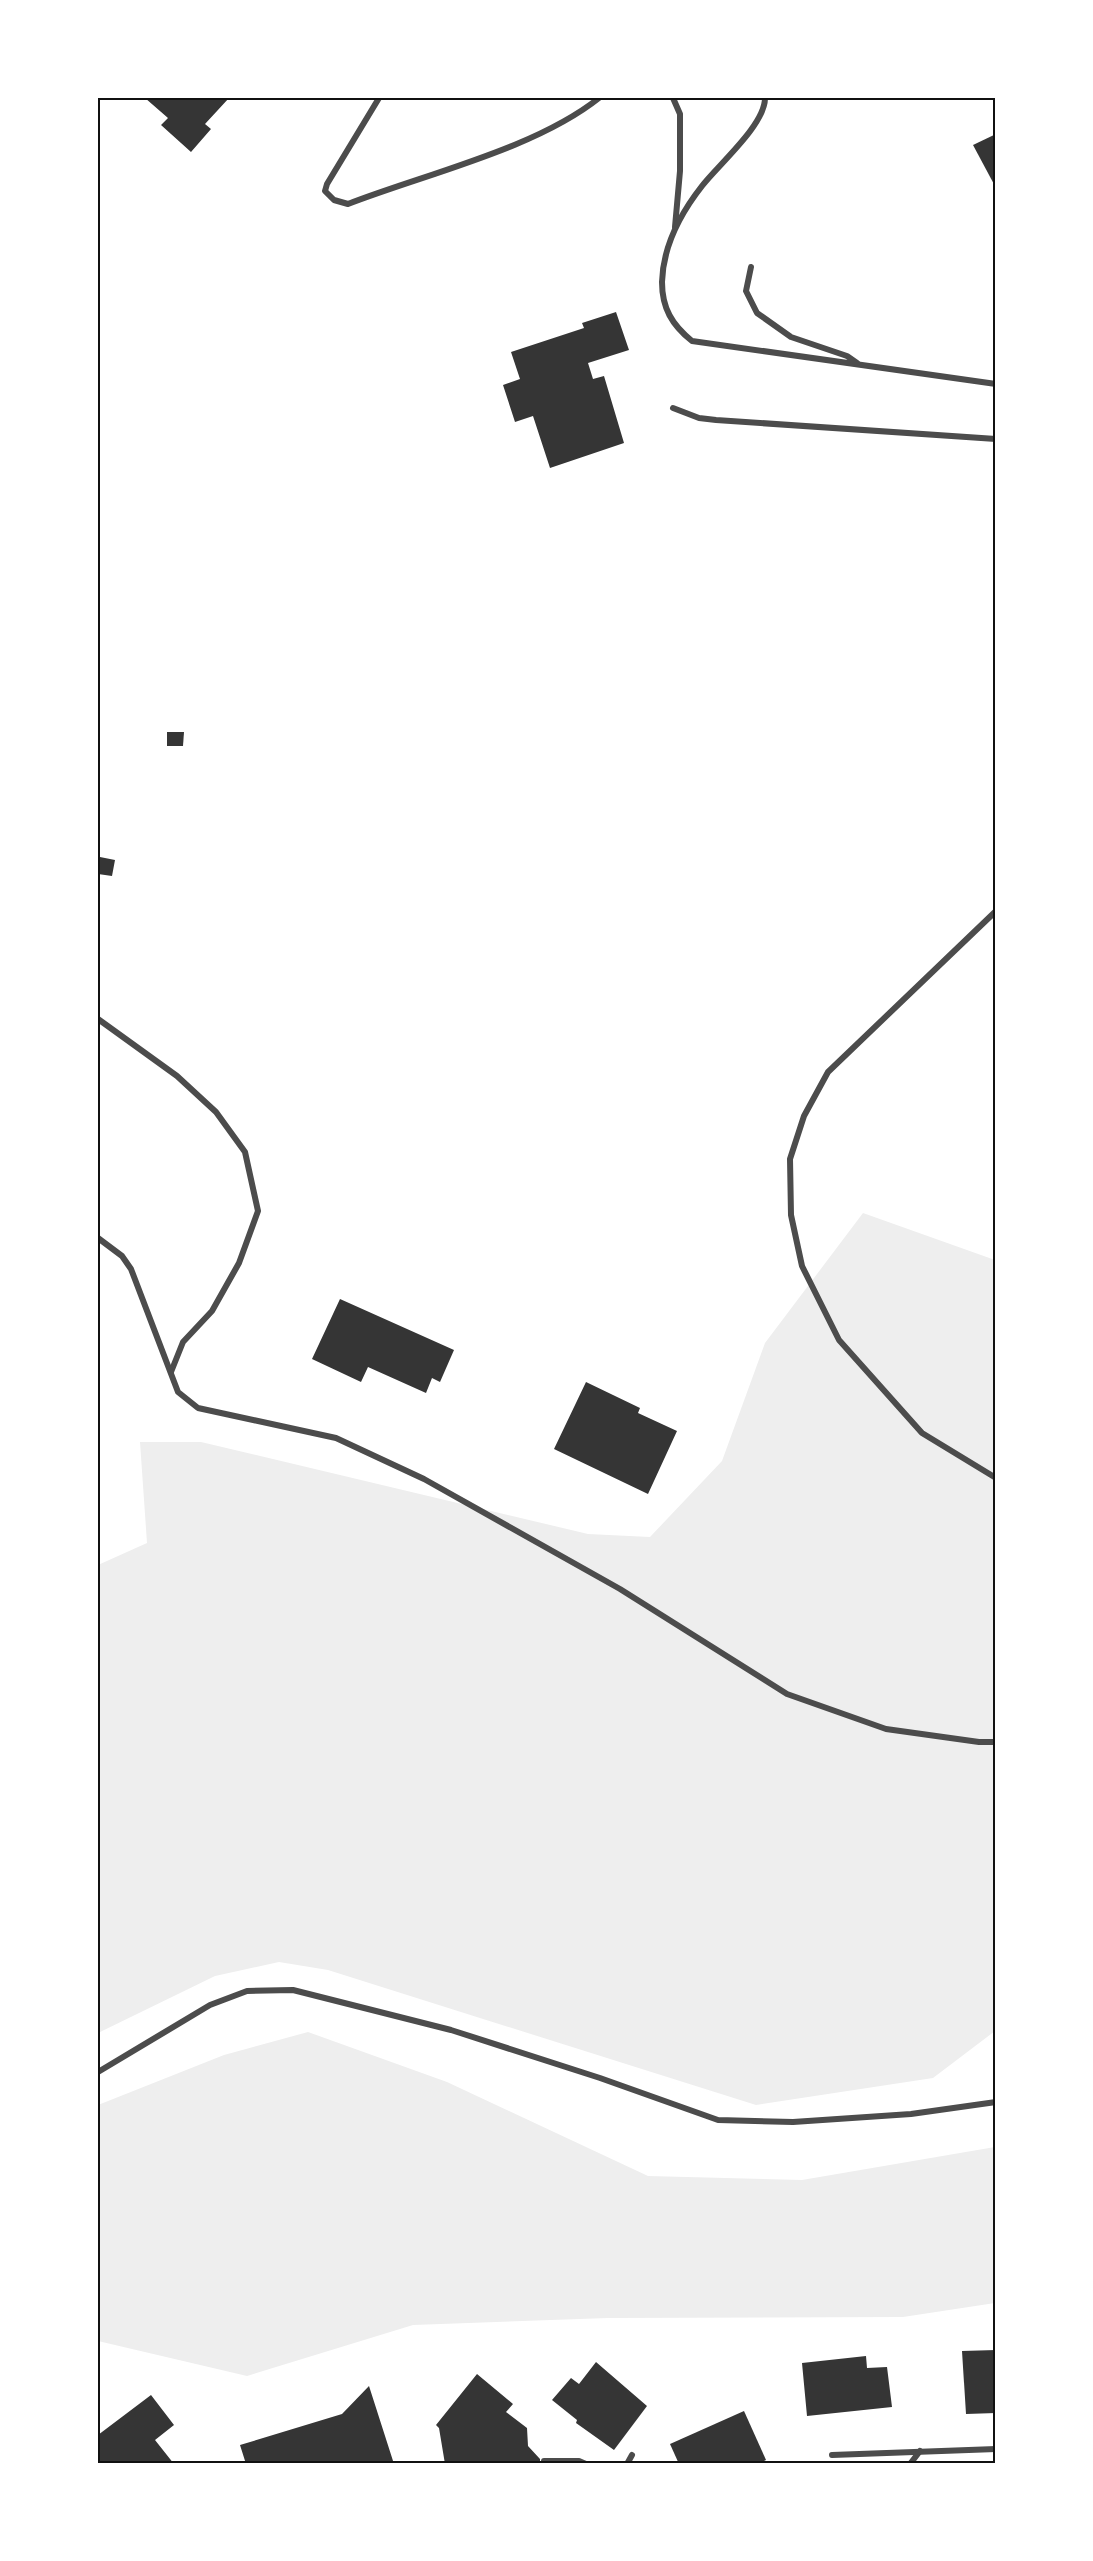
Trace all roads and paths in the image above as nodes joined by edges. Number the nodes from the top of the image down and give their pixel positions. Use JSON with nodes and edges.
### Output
{"nodes":[{"id":1,"x":379,"y":98,"type":"edge"},
{"id":2,"x":599,"y":98,"type":"edge"},
{"id":3,"x":673,"y":98,"type":"edge"},
{"id":4,"x":765,"y":98,"type":"edge"},
{"id":5,"x":675,"y":230,"type":"junction"},
{"id":6,"x":751,"y":267,"type":"dead end"},
{"id":7,"x":858,"y":364,"type":"junction"},
{"id":8,"x":996,"y":384,"type":"edge"},
{"id":9,"x":673,"y":408,"type":"dead end"},
{"id":10,"x":996,"y":439,"type":"edge"},
{"id":11,"x":996,"y":911,"type":"edge"},
{"id":12,"x":98,"y":1019,"type":"edge"},
{"id":13,"x":98,"y":1238,"type":"edge"},
{"id":14,"x":171,"y":1373,"type":"junction"},
{"id":15,"x":996,"y":1478,"type":"edge"},
{"id":16,"x":996,"y":1742,"type":"edge"},
{"id":17,"x":98,"y":2072,"type":"edge"},
{"id":18,"x":996,"y":2102,"type":"edge"},
{"id":19,"x":996,"y":2449,"type":"edge"},
{"id":20,"x":920,"y":2451,"type":"junction"},
{"id":21,"x":632,"y":2455,"type":"dead end"},
{"id":22,"x":832,"y":2455,"type":"dead end"},
{"id":23,"x":544,"y":2462,"type":"dead end"},
{"id":24,"x":586,"y":2463,"type":"edge"},
{"id":25,"x":627,"y":2463,"type":"edge"},
{"id":26,"x":910,"y":2463,"type":"edge"}],
"edges":[{"from":1,"to":2,"type":"street"},
{"from":3,"to":5,"type":"street"},
{"from":4,"to":5,"type":"street"},
{"from":5,"to":7,"type":"street"},
{"from":6,"to":7,"type":"street"},
{"from":7,"to":8,"type":"street"},
{"from":9,"to":10,"type":"street"},
{"from":11,"to":15,"type":"street"},
{"from":12,"to":14,"type":"street"},
{"from":13,"to":14,"type":"street"},
{"from":14,"to":16,"type":"street"},
{"from":17,"to":18,"type":"street"},
{"from":19,"to":20,"type":"street"},
{"from":20,"to":22,"type":"street"},
{"from":20,"to":26,"type":"street"},
{"from":21,"to":25,"type":"street"},
{"from":23,"to":24,"type":"street"}]}
